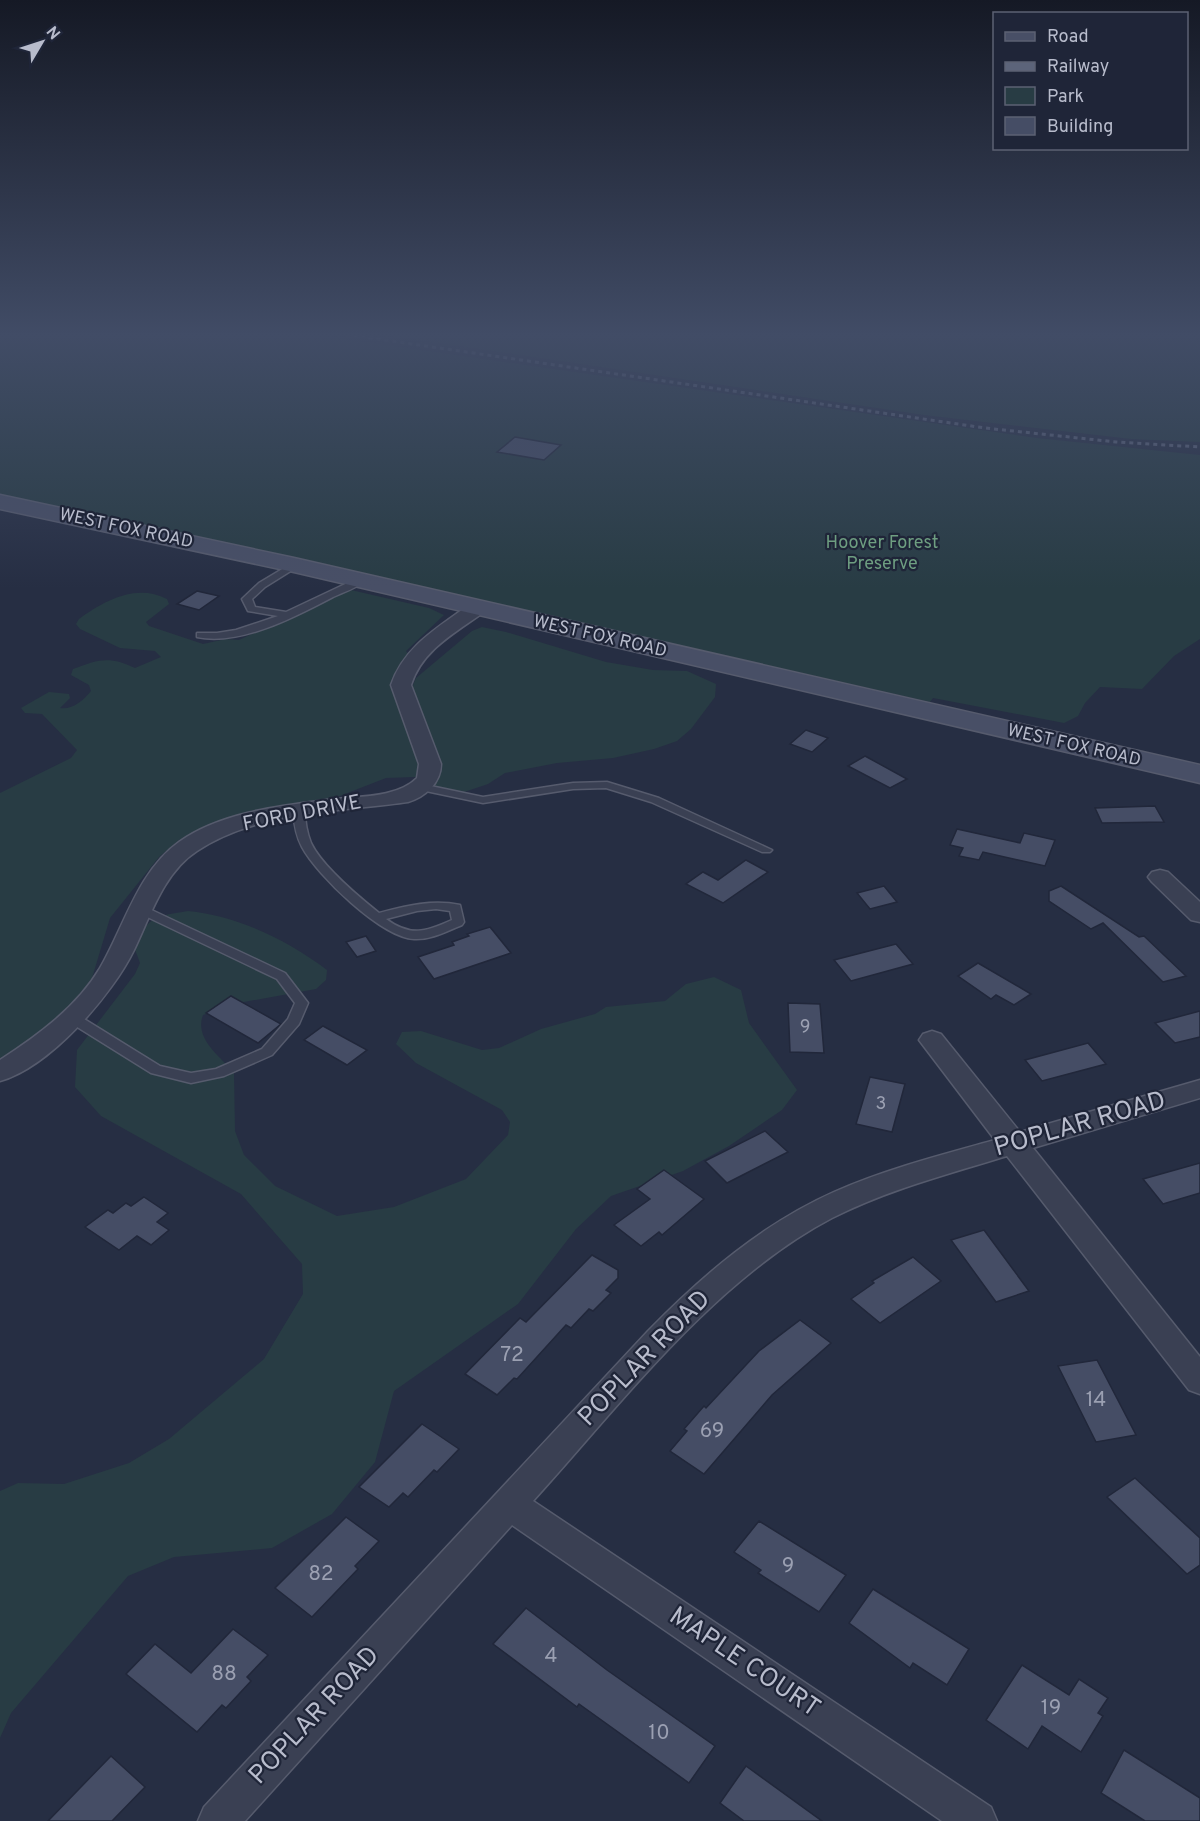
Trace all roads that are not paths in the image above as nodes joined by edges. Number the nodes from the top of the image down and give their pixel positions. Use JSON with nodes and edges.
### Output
{"nodes":[{"id":1,"x":0,"y":502,"type":"edge"},
{"id":2,"x":294,"y":565,"type":"junction"},
{"id":3,"x":361,"y":580,"type":"junction"},
{"id":4,"x":477,"y":608,"type":"junction"},
{"id":5,"x":287,"y":614,"type":"junction"},
{"id":6,"x":200,"y":635,"type":"dead end"},
{"id":7,"x":1200,"y":774,"type":"edge"},
{"id":8,"x":421,"y":787,"type":"junction"},
{"id":9,"x":299,"y":811,"type":"junction"},
{"id":10,"x":766,"y":850,"type":"dead end"},
{"id":11,"x":1160,"y":877,"type":"dead end"},
{"id":12,"x":143,"y":910,"type":"junction"},
{"id":13,"x":1200,"y":915,"type":"edge"},
{"id":14,"x":378,"y":917,"type":"junction"},
{"id":15,"x":71,"y":1017,"type":"junction"},
{"id":16,"x":932,"y":1040,"type":"dead end"},
{"id":17,"x":0,"y":1072,"type":"edge"},
{"id":18,"x":1200,"y":1089,"type":"edge"},
{"id":19,"x":1016,"y":1143,"type":"junction"},
{"id":20,"x":1200,"y":1381,"type":"edge"},
{"id":21,"x":510,"y":1505,"type":"junction"},
{"id":22,"x":218,"y":1821,"type":"edge"},
{"id":23,"x":977,"y":1821,"type":"edge"}],
"edges":[{"from":1,"to":2,"type":"street","name":"WEST FOX ROAD"},
{"from":2,"to":3,"type":"street","name":"WEST FOX ROAD"},
{"from":2,"to":5,"type":"lane"},
{"from":3,"to":4,"type":"street","name":"WEST FOX ROAD"},
{"from":3,"to":5,"type":"lane"},
{"from":4,"to":7,"type":"street","name":"WEST FOX ROAD"},
{"from":4,"to":8,"type":"street"},
{"from":5,"to":6,"type":"lane"},
{"from":8,"to":9,"type":"street","name":"FORD DRIVE"},
{"from":8,"to":10,"type":"lane"},
{"from":9,"to":12,"type":"street","name":"FORD DRIVE"},
{"from":9,"to":14,"type":"lane"},
{"from":11,"to":13,"type":"street"},
{"from":12,"to":15,"type":"street","name":"FORD DRIVE"},
{"from":12,"to":15,"type":"lane"},
{"from":14,"to":14,"type":"lane"},
{"from":15,"to":17,"type":"street","name":"FORD DRIVE"},
{"from":16,"to":19,"type":"street"},
{"from":18,"to":19,"type":"street","name":"POPLAR ROAD"},
{"from":19,"to":20,"type":"street"},
{"from":19,"to":21,"type":"street","name":"POPLAR ROAD"},
{"from":21,"to":22,"type":"street","name":"POPLAR ROAD"},
{"from":21,"to":23,"type":"street","name":"MAPLE COURT"}]}
